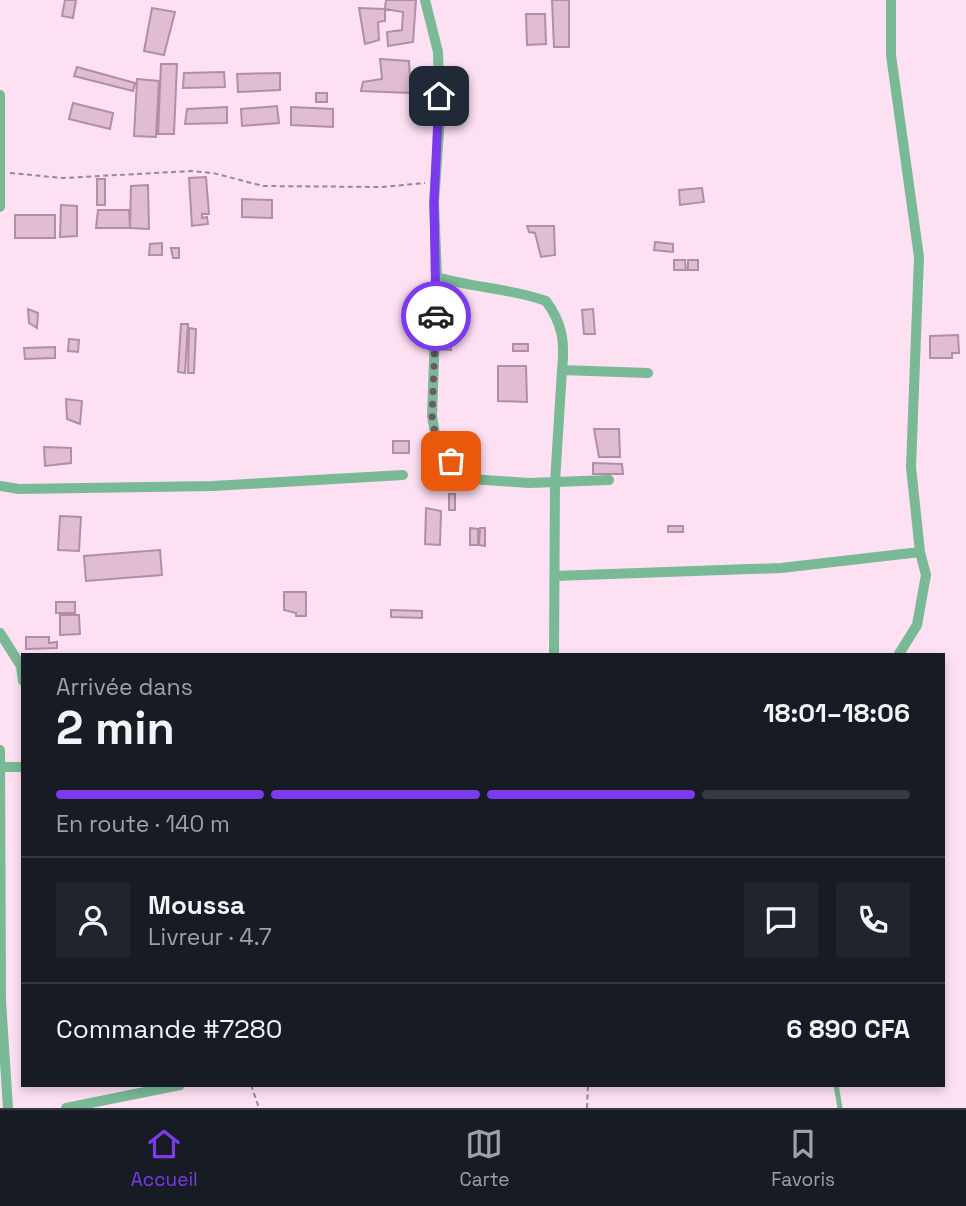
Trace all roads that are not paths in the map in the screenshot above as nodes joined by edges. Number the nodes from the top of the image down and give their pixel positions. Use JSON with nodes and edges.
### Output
{"nodes":[{"id":1,"x":425,"y":0,"type":"edge"},
{"id":2,"x":891,"y":0,"type":"edge"},
{"id":3,"x":0,"y":95,"type":"edge"},
{"id":4,"x":1,"y":171,"type":"edge"},
{"id":5,"x":0,"y":207,"type":"edge"},
{"id":6,"x":437,"y":276,"type":"junction"},
{"id":7,"x":562,"y":370,"type":"junction"},
{"id":8,"x":648,"y":373,"type":"dead end"},
{"id":9,"x":403,"y":475,"type":"dead end"},
{"id":10,"x":609,"y":480,"type":"dead end"},
{"id":11,"x":555,"y":482,"type":"junction"},
{"id":12,"x":0,"y":486,"type":"edge"},
{"id":13,"x":920,"y":552,"type":"junction"},
{"id":14,"x":555,"y":576,"type":"junction"},
{"id":15,"x":0,"y":633,"type":"edge"},
{"id":16,"x":554,"y":653,"type":"edge"},
{"id":17,"x":900,"y":653,"type":"edge"},
{"id":18,"x":21,"y":666,"type":"edge"},
{"id":19,"x":0,"y":750,"type":"edge"},
{"id":20,"x":1,"y":766,"type":"edge"},
{"id":21,"x":21,"y":767,"type":"edge"},
{"id":22,"x":170,"y":1087,"type":"edge"},
{"id":23,"x":835,"y":1087,"type":"edge"},
{"id":24,"x":8,"y":1108,"type":"edge"},
{"id":25,"x":66,"y":1108,"type":"edge"},
{"id":26,"x":840,"y":1108,"type":"edge"}],
"edges":[{"from":1,"to":6,"type":"street"},
{"from":2,"to":13,"type":"street"},
{"from":3,"to":4,"type":"street"},
{"from":4,"to":5,"type":"street"},
{"from":6,"to":7,"type":"street"},
{"from":6,"to":11,"type":"street"},
{"from":7,"to":8,"type":"street"},
{"from":7,"to":11,"type":"street"},
{"from":9,"to":12,"type":"street"},
{"from":10,"to":11,"type":"street"},
{"from":11,"to":14,"type":"street"},
{"from":13,"to":14,"type":"street"},
{"from":13,"to":17,"type":"street"},
{"from":14,"to":16,"type":"street"},
{"from":15,"to":18,"type":"street"},
{"from":19,"to":20,"type":"street"},
{"from":20,"to":21,"type":"street"},
{"from":20,"to":24,"type":"street"},
{"from":22,"to":25,"type":"street"},
{"from":23,"to":26,"type":"lane"}]}
